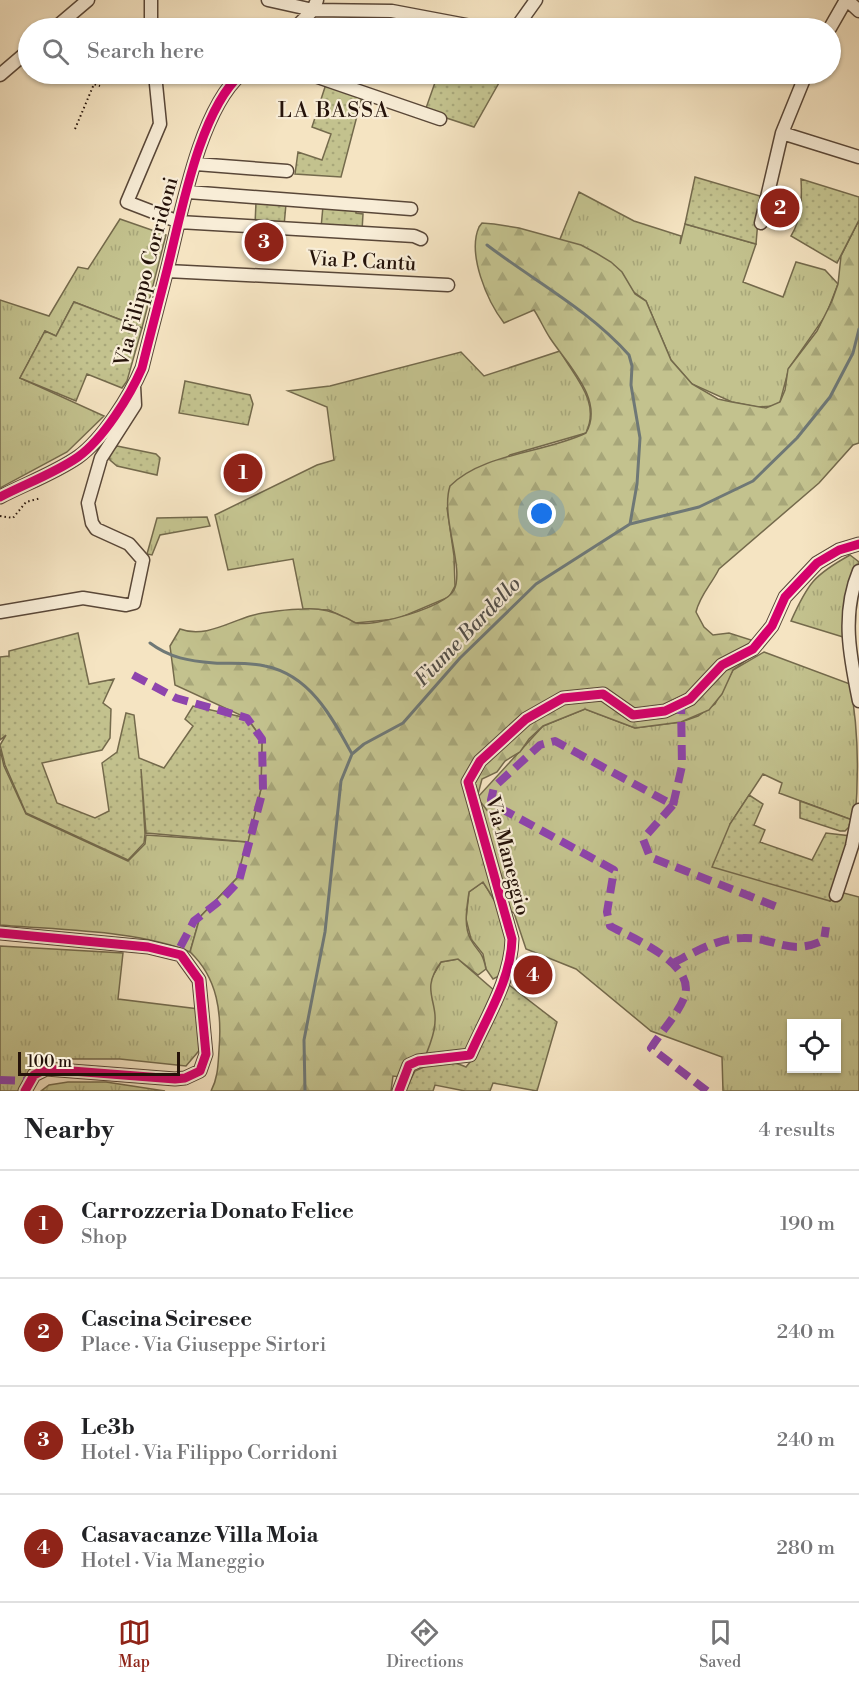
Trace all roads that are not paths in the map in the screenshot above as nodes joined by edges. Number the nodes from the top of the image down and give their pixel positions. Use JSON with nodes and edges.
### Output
{"nodes":[{"id":1,"x":88,"y":0,"type":"edge"},
{"id":2,"x":151,"y":0,"type":"edge"},
{"id":3,"x":268,"y":0,"type":"edge"},
{"id":4,"x":536,"y":0,"type":"edge"},
{"id":5,"x":846,"y":0,"type":"edge"},
{"id":6,"x":315,"y":5,"type":"edge"},
{"id":7,"x":859,"y":10,"type":"edge"},
{"id":8,"x":67,"y":18,"type":"edge"},
{"id":9,"x":152,"y":18,"type":"edge"},
{"id":10,"x":304,"y":18,"type":"edge"},
{"id":11,"x":429,"y":18,"type":"edge"},
{"id":12,"x":523,"y":18,"type":"edge"},
{"id":13,"x":836,"y":18,"type":"edge"},
{"id":14,"x":18,"y":60,"type":"edge"},
{"id":15,"x":0,"y":75,"type":"edge"},
{"id":16,"x":156,"y":84,"type":"edge"},
{"id":17,"x":232,"y":84,"type":"edge"},
{"id":18,"x":338,"y":84,"type":"edge"},
{"id":19,"x":802,"y":84,"type":"edge"},
{"id":20,"x":440,"y":119,"type":"dead end"},
{"id":21,"x":782,"y":133,"type":"junction"},
{"id":22,"x":859,"y":156,"type":"edge"},
{"id":23,"x":196,"y":164,"type":"junction"},
{"id":24,"x":287,"y":171,"type":"dead end"},
{"id":25,"x":188,"y":192,"type":"junction"},
{"id":26,"x":411,"y":209,"type":"dead end"},
{"id":27,"x":179,"y":222,"type":"junction"},
{"id":28,"x":761,"y":223,"type":"dead end"},
{"id":29,"x":421,"y":239,"type":"dead end"},
{"id":30,"x":167,"y":271,"type":"junction"},
{"id":31,"x":448,"y":285,"type":"dead end"},
{"id":32,"x":134,"y":386,"type":"junction"},
{"id":33,"x":0,"y":497,"type":"edge"},
{"id":34,"x":859,"y":544,"type":"edge"},
{"id":35,"x":859,"y":571,"type":"edge"},
{"id":36,"x":0,"y":612,"type":"edge"},
{"id":37,"x":859,"y":701,"type":"edge"},
{"id":38,"x":859,"y":810,"type":"edge"},
{"id":39,"x":836,"y":895,"type":"dead end"},
{"id":40,"x":0,"y":933,"type":"edge"},
{"id":41,"x":25,"y":1091,"type":"edge"},
{"id":42,"x":399,"y":1091,"type":"edge"}],
"edges":[{"from":1,"to":8,"type":"street"},
{"from":2,"to":9,"type":"street"},
{"from":3,"to":6,"type":"street"},
{"from":4,"to":12,"type":"street"},
{"from":5,"to":7,"type":"street"},
{"from":5,"to":13,"type":"street"},
{"from":6,"to":10,"type":"street"},
{"from":6,"to":11,"type":"street"},
{"from":14,"to":15,"type":"street"},
{"from":16,"to":27,"type":"street"},
{"from":17,"to":23,"type":"street","name":"Via Filippo Corridoni"},
{"from":18,"to":20,"type":"street"},
{"from":19,"to":21,"type":"street"},
{"from":21,"to":22,"type":"street"},
{"from":21,"to":28,"type":"street"},
{"from":23,"to":24,"type":"street","name":"Via Filippo Corridoni"},
{"from":23,"to":25,"type":"street","name":"Via Filippo Corridoni"},
{"from":25,"to":26,"type":"street","name":"Via Filippo Corridoni"},
{"from":25,"to":27,"type":"street","name":"Via Filippo Corridoni"},
{"from":27,"to":29,"type":"street","name":"Via Filippo Corridoni"},
{"from":27,"to":30,"type":"street","name":"Via Filippo Corridoni"},
{"from":30,"to":31,"type":"street","name":"Via P. Cantù"},
{"from":30,"to":32,"type":"street","name":"Via Filippo Corridoni"},
{"from":32,"to":33,"type":"street","name":"Via Filippo Corridoni"},
{"from":32,"to":36,"type":"street"},
{"from":34,"to":42,"type":"street","name":"Via Maneggio"},
{"from":35,"to":37,"type":"street"},
{"from":38,"to":39,"type":"street"},
{"from":40,"to":41,"type":"street"}]}
